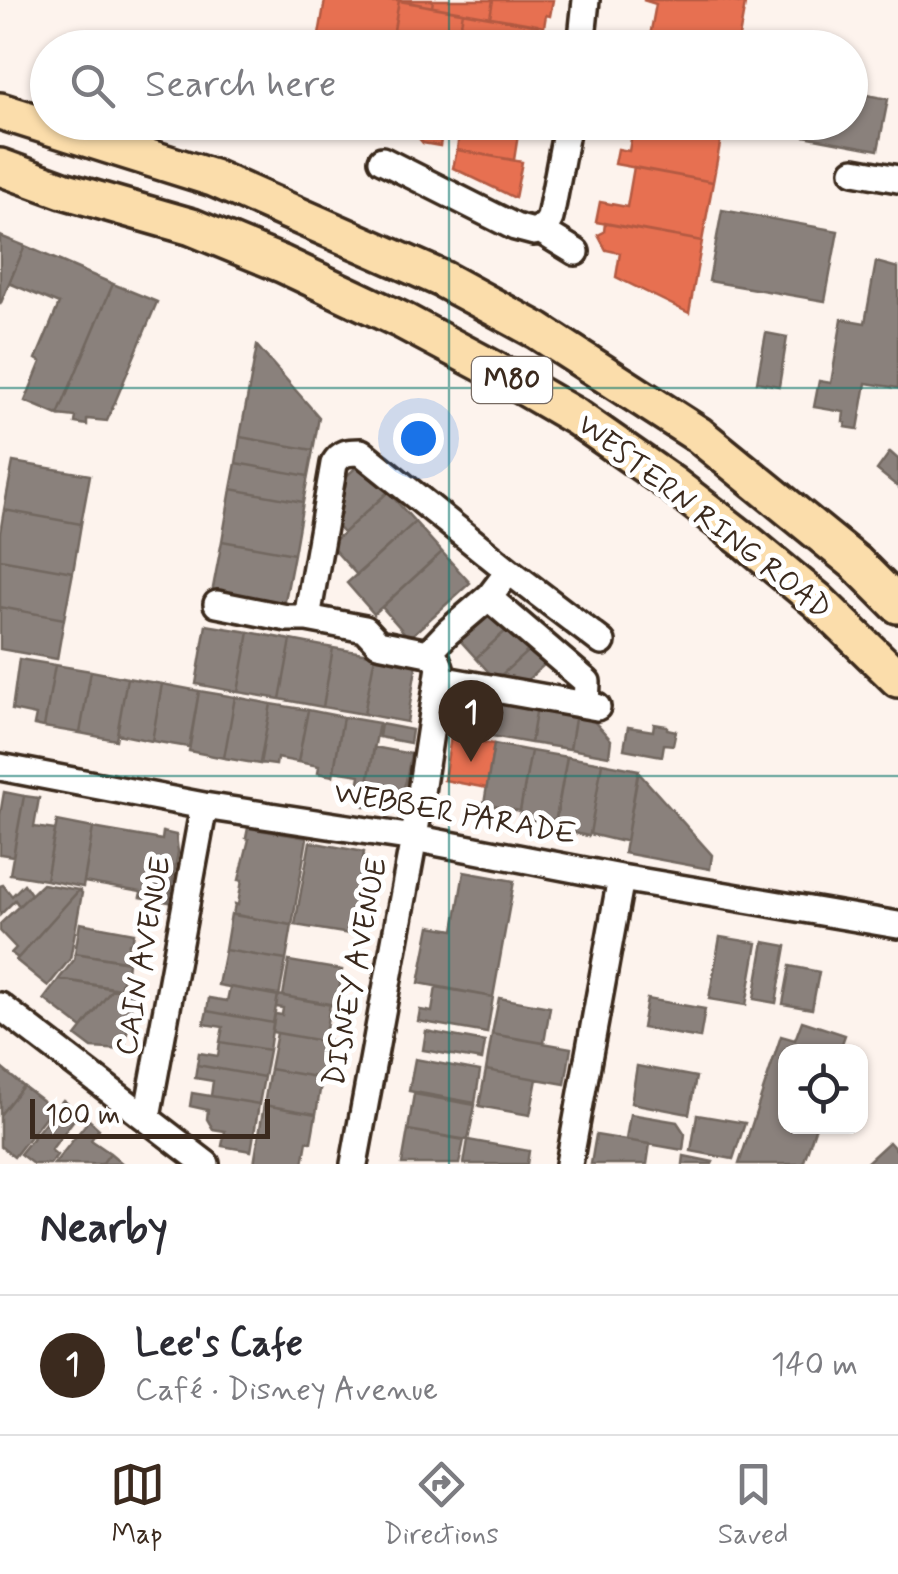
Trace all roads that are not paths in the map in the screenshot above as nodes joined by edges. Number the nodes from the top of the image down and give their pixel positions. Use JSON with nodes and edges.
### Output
{"nodes":[{"id":1,"x":586,"y":0,"type":"edge"},
{"id":2,"x":583,"y":30,"type":"edge"},
{"id":3,"x":0,"y":86,"type":"edge"},
{"id":4,"x":30,"y":97,"type":"edge"},
{"id":5,"x":0,"y":111,"type":"edge"},
{"id":6,"x":30,"y":120,"type":"edge"},
{"id":7,"x":92,"y":140,"type":"edge"},
{"id":8,"x":137,"y":140,"type":"edge"},
{"id":9,"x":565,"y":140,"type":"edge"},
{"id":10,"x":382,"y":160,"type":"dead end"},
{"id":11,"x":0,"y":168,"type":"edge"},
{"id":12,"x":854,"y":171,"type":"dead end"},
{"id":13,"x":0,"y":176,"type":"edge"},
{"id":14,"x":213,"y":178,"type":"junction"},
{"id":15,"x":898,"y":179,"type":"edge"},
{"id":16,"x":63,"y":190,"type":"junction"},
{"id":17,"x":540,"y":230,"type":"junction"},
{"id":18,"x":576,"y":252,"type":"dead end"},
{"id":19,"x":509,"y":572,"type":"junction"},
{"id":20,"x":490,"y":596,"type":"junction"},
{"id":21,"x":818,"y":601,"type":"junction"},
{"id":22,"x":217,"y":604,"type":"dead end"},
{"id":23,"x":898,"y":604,"type":"edge"},
{"id":24,"x":307,"y":618,"type":"junction"},
{"id":25,"x":602,"y":642,"type":"dead end"},
{"id":26,"x":428,"y":653,"type":"junction"},
{"id":27,"x":438,"y":678,"type":"junction"},
{"id":28,"x":898,"y":679,"type":"edge"},
{"id":29,"x":898,"y":695,"type":"edge"},
{"id":30,"x":0,"y":767,"type":"edge"},
{"id":31,"x":204,"y":806,"type":"junction"},
{"id":32,"x":414,"y":838,"type":"junction"},
{"id":33,"x":621,"y":878,"type":"junction"},
{"id":34,"x":898,"y":925,"type":"edge"},
{"id":35,"x":0,"y":1006,"type":"edge"},
{"id":36,"x":147,"y":1117,"type":"junction"},
{"id":37,"x":206,"y":1164,"type":"edge"},
{"id":38,"x":354,"y":1164,"type":"edge"},
{"id":39,"x":569,"y":1164,"type":"edge"}],
"edges":[{"from":1,"to":2,"type":"street"},
{"from":3,"to":4,"type":"highway"},
{"from":5,"to":6,"type":"highway","name":"WESTERN RING ROAD","number":"M80"},
{"from":7,"to":14,"type":"highway","name":"WESTERN RING ROAD","number":"M80"},
{"from":8,"to":14,"type":"highway"},
{"from":9,"to":17,"type":"street"},
{"from":10,"to":17,"type":"street"},
{"from":11,"to":16,"type":"highway","name":"WESTERN RING ROAD","number":"M80"},
{"from":12,"to":15,"type":"street"},
{"from":13,"to":16,"type":"highway"},
{"from":14,"to":23,"type":"highway","name":"WESTERN RING ROAD","number":"M80"},
{"from":16,"to":21,"type":"highway","name":"WESTERN RING ROAD","number":"M80"},
{"from":17,"to":18,"type":"street"},
{"from":19,"to":20,"type":"street"},
{"from":19,"to":24,"type":"street"},
{"from":19,"to":25,"type":"street"},
{"from":20,"to":26,"type":"street"},
{"from":20,"to":27,"type":"street"},
{"from":21,"to":28,"type":"highway","name":"WESTERN RING ROAD","number":"M80"},
{"from":21,"to":29,"type":"highway"},
{"from":22,"to":24,"type":"street"},
{"from":24,"to":26,"type":"street"},
{"from":26,"to":27,"type":"street"},
{"from":27,"to":32,"type":"street","name":"DISNEY AVENUE"},
{"from":30,"to":31,"type":"street","name":"WEBBER PARADE"},
{"from":31,"to":32,"type":"street","name":"WEBBER PARADE"},
{"from":31,"to":36,"type":"street","name":"CAIN AVENUE"},
{"from":32,"to":33,"type":"street","name":"WEBBER PARADE"},
{"from":32,"to":38,"type":"street","name":"DISNEY AVENUE"},
{"from":33,"to":34,"type":"street","name":"WEBBER PARADE"},
{"from":33,"to":39,"type":"street"},
{"from":35,"to":36,"type":"street"},
{"from":36,"to":37,"type":"street"}]}
